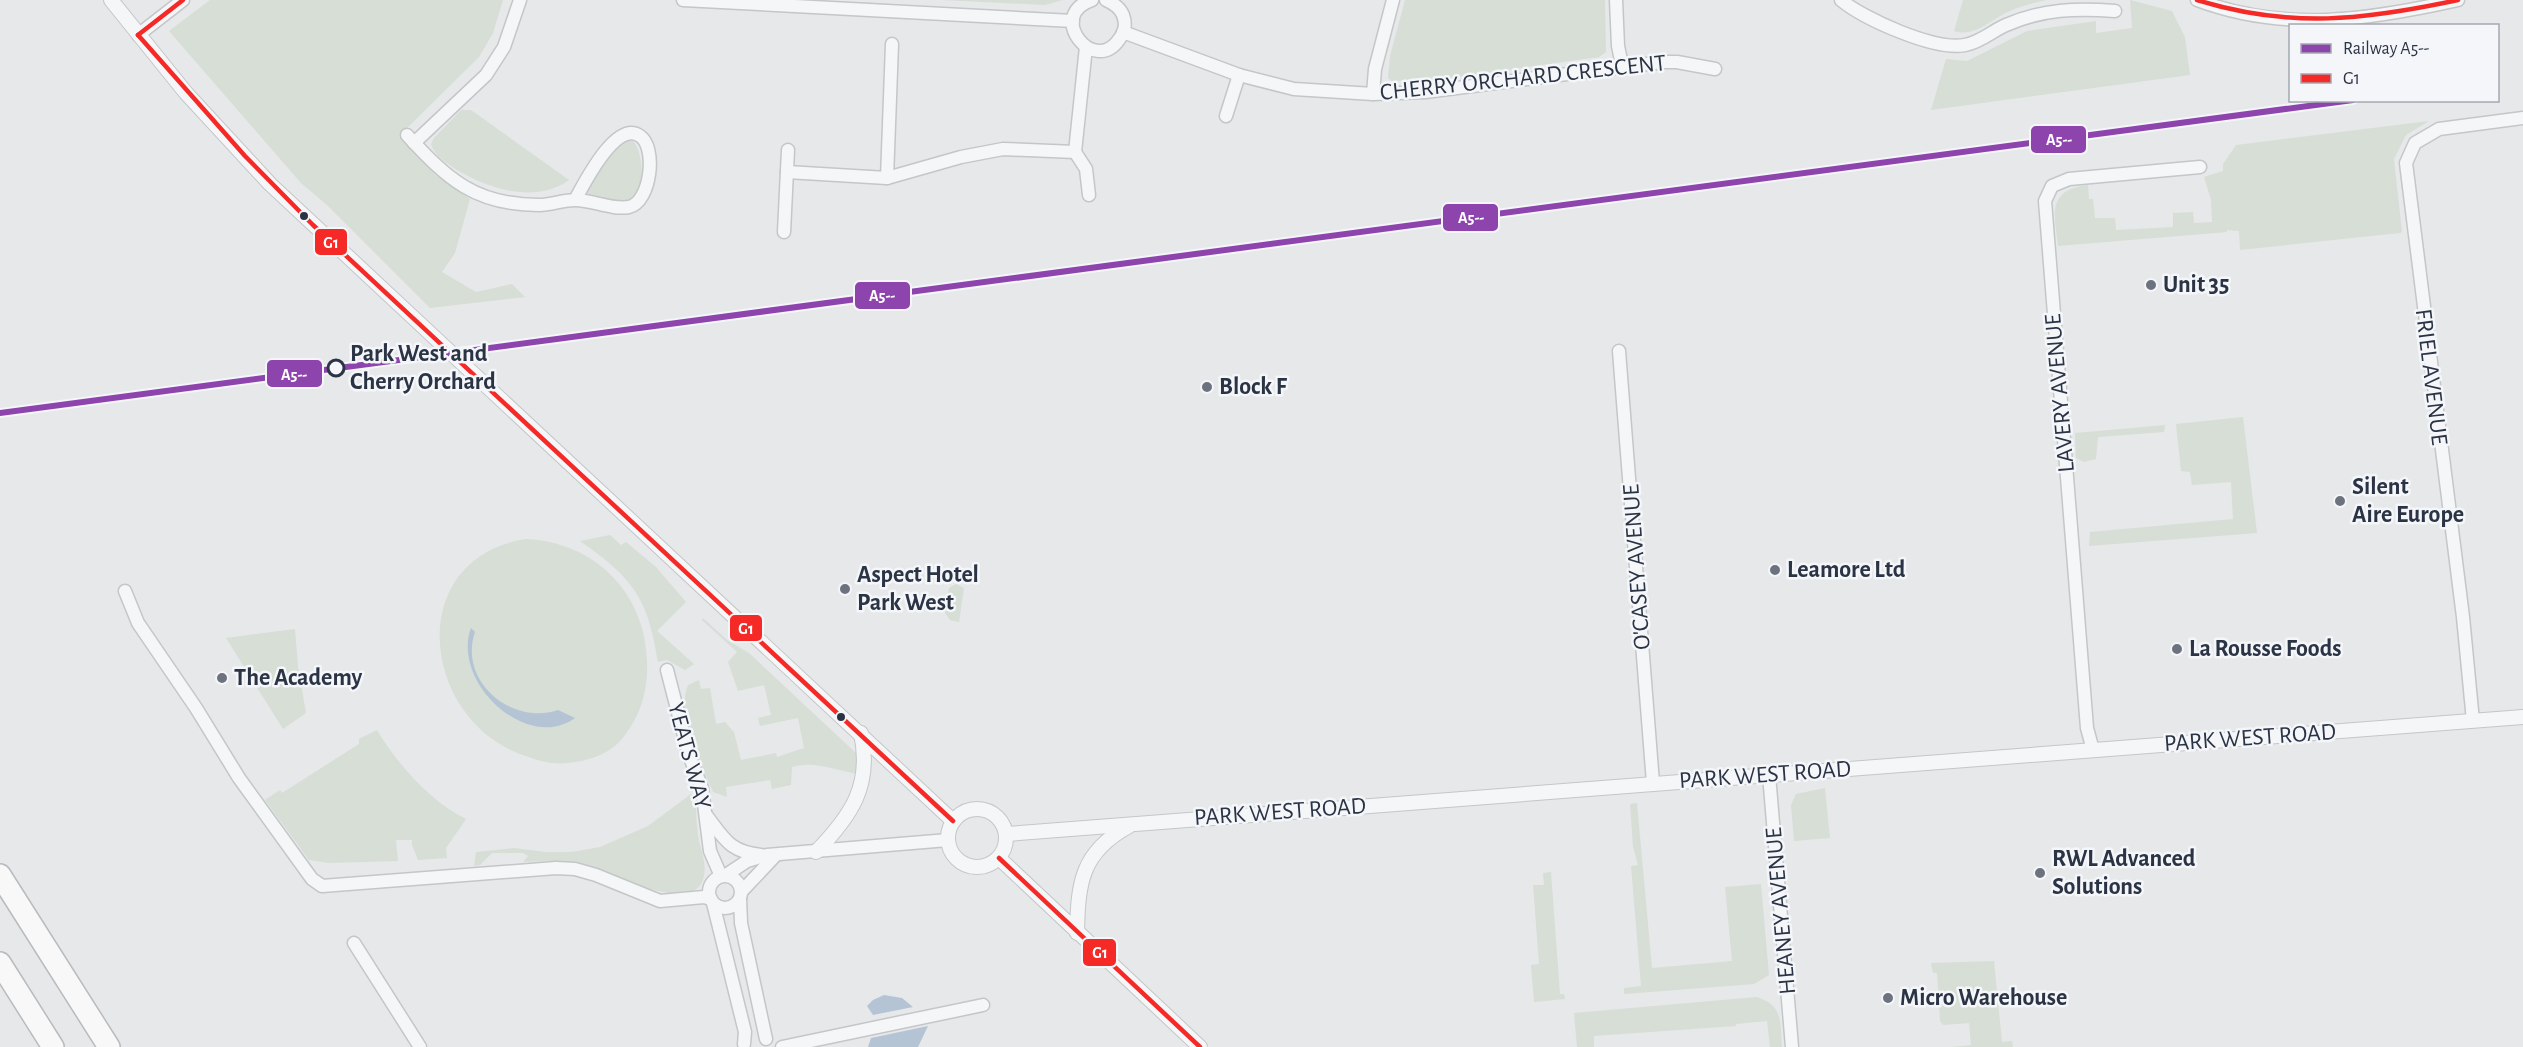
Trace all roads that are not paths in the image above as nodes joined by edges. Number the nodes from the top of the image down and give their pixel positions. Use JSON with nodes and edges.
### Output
{"nodes":[{"id":1,"x":111,"y":0,"type":"edge"},
{"id":2,"x":183,"y":0,"type":"edge"},
{"id":3,"x":520,"y":0,"type":"edge"},
{"id":4,"x":683,"y":0,"type":"edge"},
{"id":5,"x":1092,"y":0,"type":"edge"},
{"id":6,"x":1106,"y":0,"type":"edge"},
{"id":7,"x":1393,"y":0,"type":"edge"},
{"id":8,"x":1616,"y":0,"type":"edge"},
{"id":9,"x":1841,"y":0,"type":"edge"},
{"id":10,"x":2197,"y":0,"type":"edge"},
{"id":11,"x":2458,"y":0,"type":"edge"},
{"id":12,"x":2063,"y":5,"type":"edge"},
{"id":13,"x":2115,"y":11,"type":"dead end"},
{"id":14,"x":1073,"y":21,"type":"junction"},
{"id":15,"x":1124,"y":32,"type":"junction"},
{"id":16,"x":138,"y":34,"type":"junction"},
{"id":17,"x":892,"y":44,"type":"dead end"},
{"id":18,"x":1086,"y":47,"type":"junction"},
{"id":19,"x":1622,"y":65,"type":"junction"},
{"id":20,"x":1715,"y":69,"type":"dead end"},
{"id":21,"x":1239,"y":75,"type":"junction"},
{"id":22,"x":1373,"y":94,"type":"junction"},
{"id":23,"x":1226,"y":116,"type":"dead end"},
{"id":24,"x":2523,"y":118,"type":"edge"},
{"id":25,"x":788,"y":150,"type":"dead end"},
{"id":26,"x":1075,"y":152,"type":"junction"},
{"id":27,"x":2200,"y":167,"type":"dead end"},
{"id":28,"x":787,"y":172,"type":"junction"},
{"id":29,"x":887,"y":178,"type":"junction"},
{"id":30,"x":1089,"y":195,"type":"dead end"},
{"id":31,"x":575,"y":200,"type":"junction"},
{"id":32,"x":784,"y":232,"type":"dead end"},
{"id":33,"x":1619,"y":351,"type":"dead end"},
{"id":34,"x":125,"y":591,"type":"dead end"},
{"id":35,"x":667,"y":670,"type":"dead end"},
{"id":36,"x":2523,"y":717,"type":"edge"},
{"id":37,"x":2473,"y":721,"type":"junction"},
{"id":38,"x":861,"y":733,"type":"junction"},
{"id":39,"x":2093,"y":750,"type":"junction"},
{"id":40,"x":1769,"y":775,"type":"junction"},
{"id":41,"x":1653,"y":783,"type":"junction"},
{"id":42,"x":706,"y":815,"type":"junction"},
{"id":43,"x":953,"y":821,"type":"junction"},
{"id":44,"x":1133,"y":824,"type":"junction"},
{"id":45,"x":1007,"y":834,"type":"junction"},
{"id":46,"x":948,"y":840,"type":"junction"},
{"id":47,"x":816,"y":852,"type":"junction"},
{"id":48,"x":771,"y":856,"type":"junction"},
{"id":49,"x":999,"y":858,"type":"junction"},
{"id":50,"x":0,"y":875,"type":"edge"},
{"id":51,"x":724,"y":876,"type":"junction"},
{"id":52,"x":741,"y":895,"type":"junction"},
{"id":53,"x":712,"y":901,"type":"junction"},
{"id":54,"x":1077,"y":933,"type":"junction"},
{"id":55,"x":354,"y":943,"type":"dead end"},
{"id":56,"x":0,"y":963,"type":"edge"},
{"id":57,"x":983,"y":1005,"type":"dead end"},
{"id":58,"x":769,"y":1043,"type":"edge"},
{"id":59,"x":743,"y":1046,"type":"edge"},
{"id":60,"x":53,"y":1047,"type":"edge"},
{"id":61,"x":109,"y":1047,"type":"edge"},
{"id":62,"x":420,"y":1047,"type":"edge"},
{"id":63,"x":782,"y":1047,"type":"edge"},
{"id":64,"x":1200,"y":1047,"type":"edge"},
{"id":65,"x":1792,"y":1047,"type":"edge"}],
"edges":[{"from":1,"to":16,"type":"street"},
{"from":2,"to":16,"type":"street"},
{"from":3,"to":31,"type":"street"},
{"from":4,"to":14,"type":"street"},
{"from":5,"to":14,"type":"street"},
{"from":6,"to":15,"type":"street"},
{"from":7,"to":22,"type":"street"},
{"from":8,"to":19,"type":"street"},
{"from":9,"to":12,"type":"street"},
{"from":10,"to":11,"type":"street"},
{"from":12,"to":13,"type":"street"},
{"from":14,"to":18,"type":"street"},
{"from":15,"to":18,"type":"street"},
{"from":15,"to":21,"type":"street","name":"CHERRY ORCHARD CRESCENT"},
{"from":16,"to":38,"type":"street"},
{"from":17,"to":29,"type":"street"},
{"from":18,"to":26,"type":"street"},
{"from":19,"to":20,"type":"street","name":"CHERRY ORCHARD CRESCENT"},
{"from":19,"to":22,"type":"street","name":"CHERRY ORCHARD CRESCENT"},
{"from":21,"to":22,"type":"street","name":"CHERRY ORCHARD CRESCENT"},
{"from":21,"to":23,"type":"street"},
{"from":24,"to":37,"type":"street","name":"FRIEL AVENUE"},
{"from":25,"to":28,"type":"street"},
{"from":26,"to":29,"type":"street"},
{"from":26,"to":30,"type":"street"},
{"from":27,"to":39,"type":"street","name":"LAVERY AVENUE"},
{"from":28,"to":29,"type":"street"},
{"from":28,"to":32,"type":"street"},
{"from":31,"to":31,"type":"street"},
{"from":33,"to":41,"type":"street","name":"O'CASEY AVENUE"},
{"from":34,"to":53,"type":"street"},
{"from":35,"to":42,"type":"street","name":"YEATS WAY"},
{"from":36,"to":37,"type":"street","name":"PARK WEST ROAD"},
{"from":37,"to":39,"type":"street","name":"PARK WEST ROAD"},
{"from":38,"to":43,"type":"street"},
{"from":38,"to":47,"type":"street"},
{"from":39,"to":40,"type":"street","name":"PARK WEST ROAD"},
{"from":40,"to":41,"type":"street","name":"PARK WEST ROAD"},
{"from":40,"to":65,"type":"street","name":"HEANEY AVENUE"},
{"from":41,"to":44,"type":"street","name":"PARK WEST ROAD"},
{"from":42,"to":48,"type":"street"},
{"from":42,"to":51,"type":"street","name":"YEATS WAY"},
{"from":43,"to":45,"type":"street"},
{"from":43,"to":46,"type":"street"},
{"from":44,"to":45,"type":"street","name":"PARK WEST ROAD"},
{"from":44,"to":54,"type":"street"},
{"from":45,"to":49,"type":"street"},
{"from":46,"to":47,"type":"street"},
{"from":46,"to":49,"type":"street"},
{"from":47,"to":48,"type":"street"},
{"from":48,"to":51,"type":"street"},
{"from":48,"to":52,"type":"street"},
{"from":49,"to":54,"type":"street"},
{"from":50,"to":61,"type":"highway"},
{"from":51,"to":52,"type":"street"},
{"from":51,"to":53,"type":"street"},
{"from":52,"to":53,"type":"street"},
{"from":52,"to":58,"type":"street"},
{"from":53,"to":59,"type":"street"},
{"from":54,"to":64,"type":"street"},
{"from":55,"to":62,"type":"street"},
{"from":56,"to":60,"type":"highway"},
{"from":57,"to":63,"type":"street"},
{"from":58,"to":59,"type":"street"}]}
